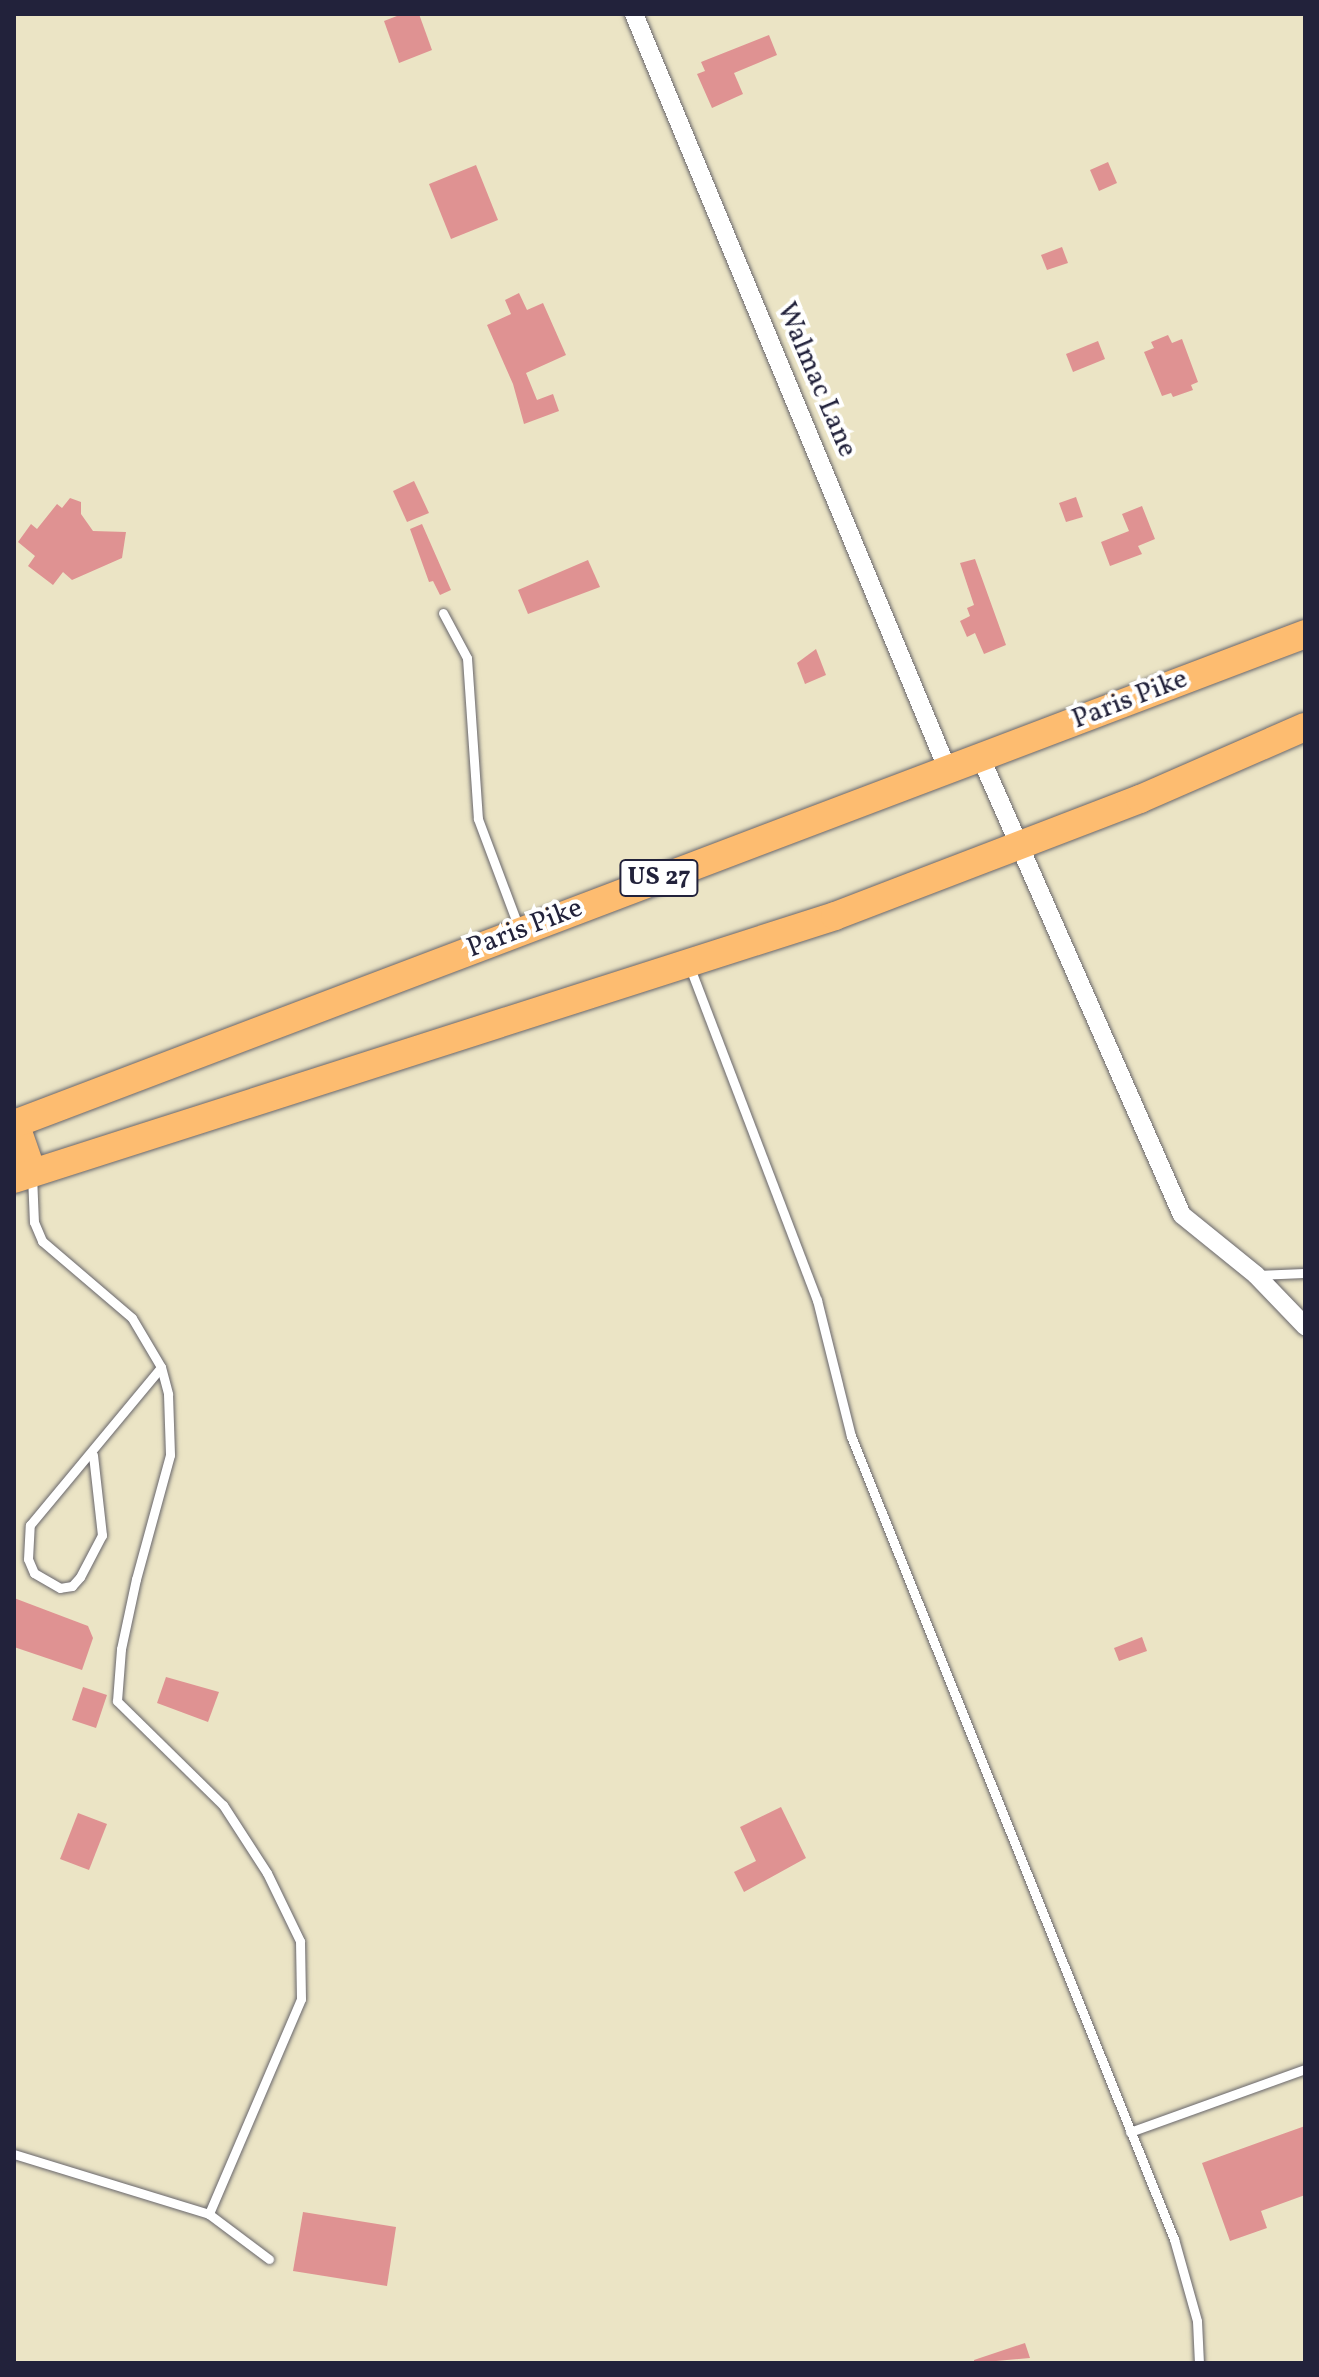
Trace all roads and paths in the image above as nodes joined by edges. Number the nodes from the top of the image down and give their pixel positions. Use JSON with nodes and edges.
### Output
{"nodes":[{"id":1,"x":634,"y":14,"type":"edge"},
{"id":2,"x":443,"y":613,"type":"dead end"},
{"id":3,"x":1305,"y":634,"type":"edge"},
{"id":4,"x":1305,"y":727,"type":"edge"},
{"id":5,"x":980,"y":756,"type":"junction"},
{"id":6,"x":947,"y":768,"type":"junction"},
{"id":7,"x":1020,"y":845,"type":"junction"},
{"id":8,"x":520,"y":931,"type":"junction"},
{"id":9,"x":689,"y":965,"type":"junction"},
{"id":10,"x":14,"y":1122,"type":"edge"},
{"id":11,"x":23,"y":1176,"type":"edge"},
{"id":12,"x":1305,"y":1273,"type":"edge"},
{"id":13,"x":1256,"y":1275,"type":"junction"},
{"id":14,"x":1305,"y":1326,"type":"edge"},
{"id":15,"x":161,"y":1367,"type":"junction"},
{"id":16,"x":93,"y":1455,"type":"junction"},
{"id":17,"x":1305,"y":2069,"type":"edge"},
{"id":18,"x":1130,"y":2132,"type":"junction"},
{"id":19,"x":14,"y":2154,"type":"edge"},
{"id":20,"x":209,"y":2214,"type":"junction"},
{"id":21,"x":269,"y":2259,"type":"dead end"},
{"id":22,"x":1199,"y":2363,"type":"edge"}],
"edges":[{"from":1,"to":6,"type":"street","name":"Walmac Lane"},
{"from":2,"to":8,"type":"lane"},
{"from":3,"to":5,"type":"highway","name":"Paris Pike","number":"US 27"},
{"from":4,"to":7,"type":"highway"},
{"from":5,"to":6,"type":"highway","name":"Paris Pike","number":"US 27"},
{"from":5,"to":7,"type":"street"},
{"from":6,"to":8,"type":"highway","name":"Paris Pike","number":"US 27"},
{"from":7,"to":9,"type":"highway"},
{"from":7,"to":13,"type":"street"},
{"from":8,"to":10,"type":"highway","name":"Paris Pike","number":"US 27"},
{"from":9,"to":11,"type":"highway"},
{"from":9,"to":18,"type":"lane"},
{"from":10,"to":11,"type":"highway"},
{"from":11,"to":15,"type":"lane"},
{"from":12,"to":13,"type":"lane"},
{"from":13,"to":14,"type":"street"},
{"from":15,"to":16,"type":"lane"},
{"from":15,"to":20,"type":"lane"},
{"from":16,"to":16,"type":"lane"},
{"from":17,"to":18,"type":"lane"},
{"from":18,"to":22,"type":"lane"},
{"from":19,"to":20,"type":"lane"},
{"from":20,"to":21,"type":"lane"}]}
